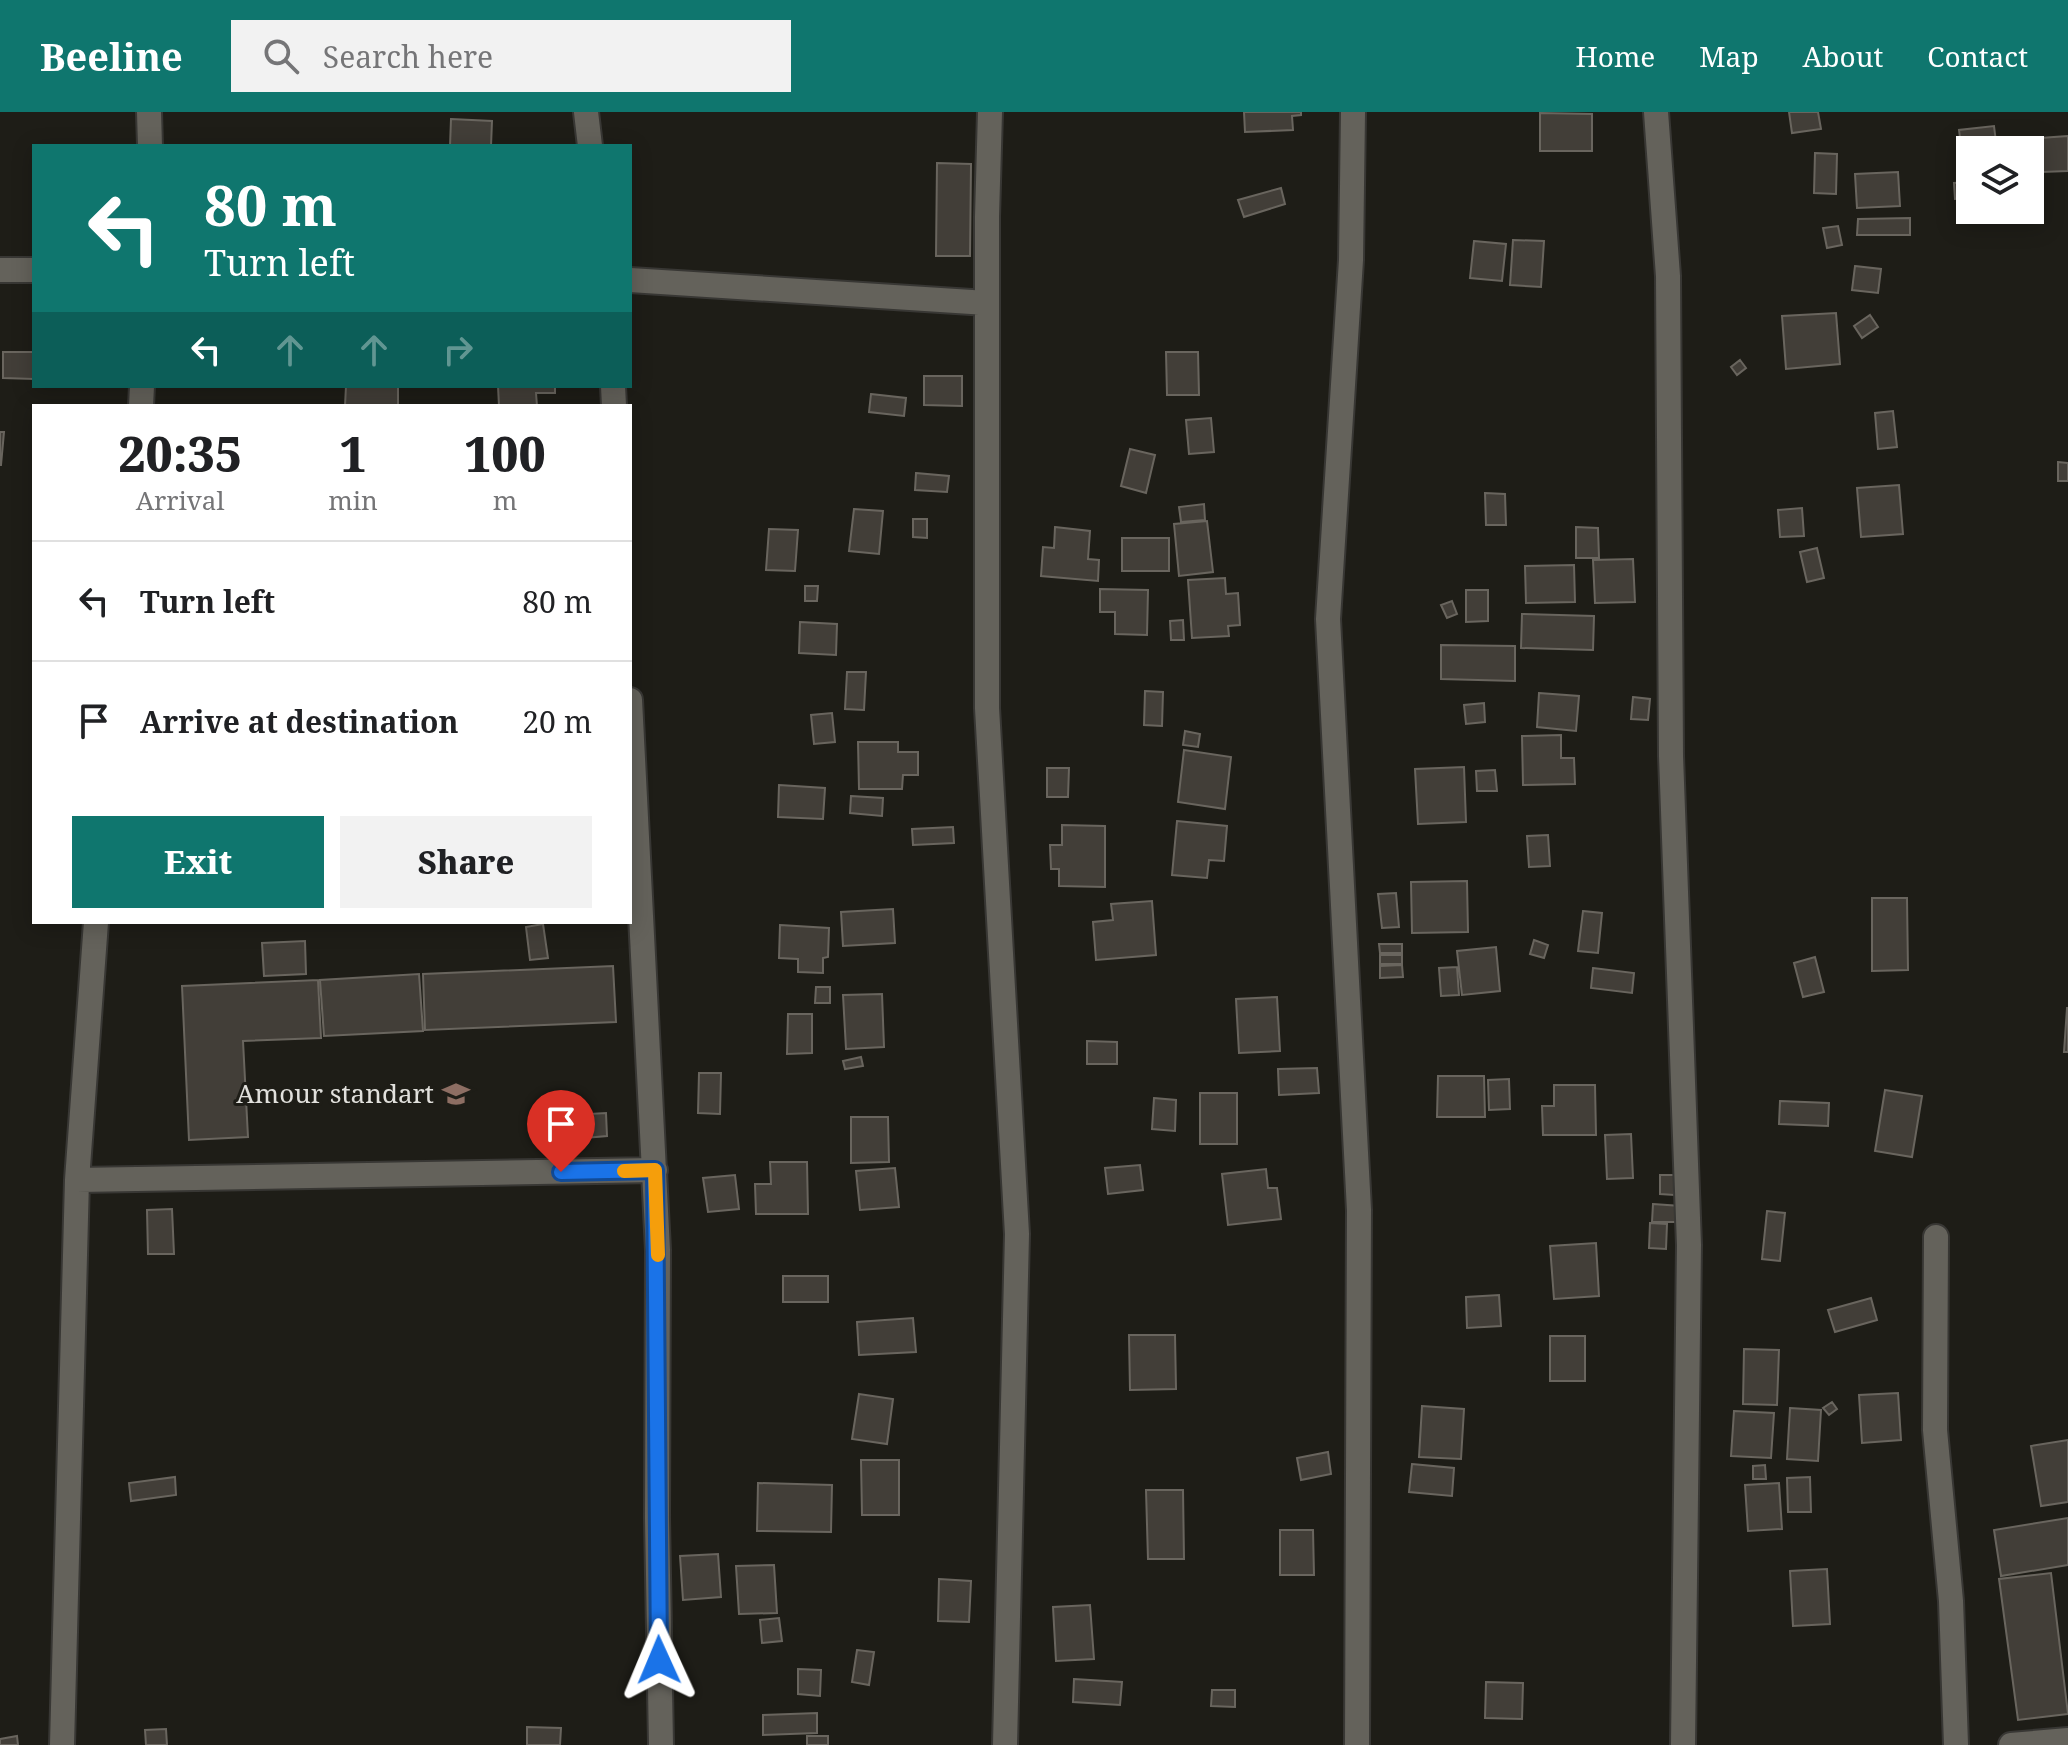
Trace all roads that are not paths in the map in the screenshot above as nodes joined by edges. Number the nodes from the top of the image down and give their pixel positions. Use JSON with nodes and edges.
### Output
{"nodes":[{"id":1,"x":149,"y":112,"type":"edge"},
{"id":2,"x":586,"y":112,"type":"edge"},
{"id":3,"x":990,"y":112,"type":"edge"},
{"id":4,"x":1353,"y":112,"type":"edge"},
{"id":5,"x":1656,"y":112,"type":"edge"},
{"id":6,"x":150,"y":144,"type":"edge"},
{"id":7,"x":590,"y":144,"type":"edge"},
{"id":8,"x":0,"y":270,"type":"edge"},
{"id":9,"x":32,"y":270,"type":"edge"},
{"id":10,"x":632,"y":280,"type":"edge"},
{"id":11,"x":987,"y":303,"type":"junction"},
{"id":12,"x":632,"y":738,"type":"edge"},
{"id":13,"x":96,"y":924,"type":"edge"},
{"id":14,"x":655,"y":1170,"type":"junction"},
{"id":15,"x":77,"y":1180,"type":"junction"},
{"id":16,"x":1936,"y":1237,"type":"dead end"},
{"id":17,"x":2068,"y":1740,"type":"edge"},
{"id":18,"x":62,"y":1745,"type":"edge"},
{"id":19,"x":661,"y":1745,"type":"edge"},
{"id":20,"x":1005,"y":1745,"type":"edge"},
{"id":21,"x":1357,"y":1745,"type":"edge"},
{"id":22,"x":1683,"y":1745,"type":"edge"},
{"id":23,"x":1956,"y":1745,"type":"edge"},
{"id":24,"x":2011,"y":1745,"type":"edge"}],
"edges":[{"from":1,"to":6,"type":"street"},
{"from":2,"to":7,"type":"street"},
{"from":3,"to":11,"type":"street"},
{"from":4,"to":21,"type":"street"},
{"from":5,"to":22,"type":"street"},
{"from":8,"to":9,"type":"street"},
{"from":10,"to":11,"type":"street"},
{"from":11,"to":20,"type":"street"},
{"from":12,"to":14,"type":"street"},
{"from":13,"to":15,"type":"street"},
{"from":14,"to":15,"type":"street"},
{"from":14,"to":19,"type":"street"},
{"from":15,"to":18,"type":"street"},
{"from":16,"to":23,"type":"street"},
{"from":17,"to":24,"type":"street"}]}
